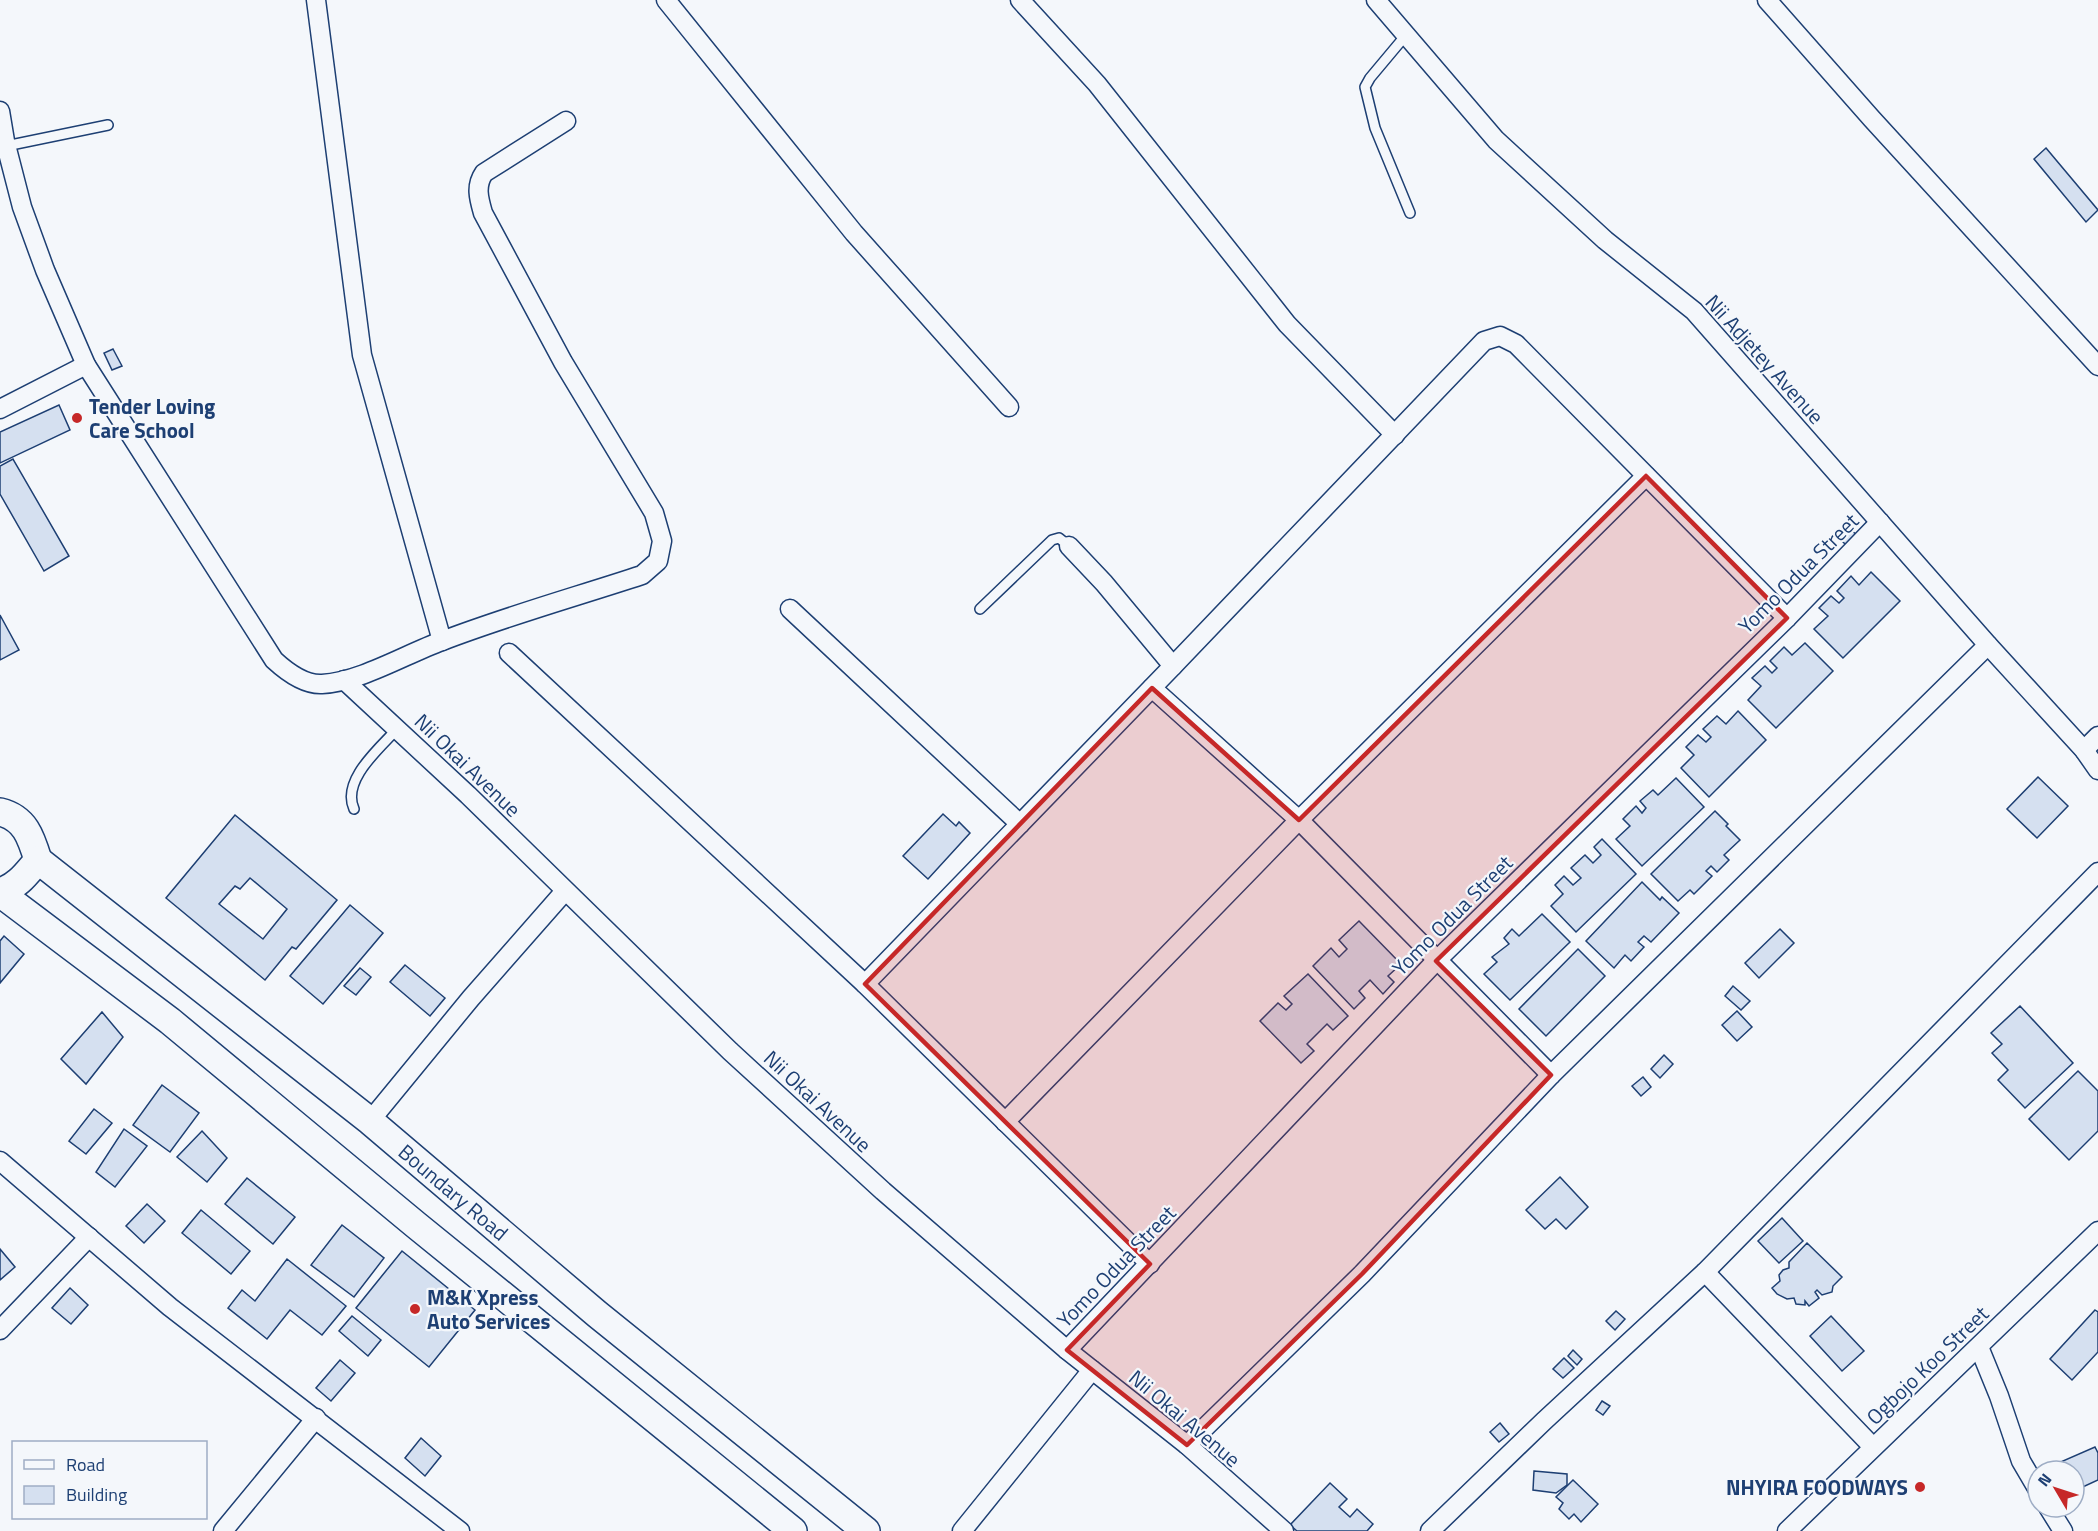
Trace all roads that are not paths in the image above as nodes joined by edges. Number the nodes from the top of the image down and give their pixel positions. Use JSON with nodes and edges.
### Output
{"nodes":[{"id":1,"x":316,"y":0,"type":"edge"},
{"id":2,"x":666,"y":0,"type":"edge"},
{"id":3,"x":1020,"y":0,"type":"edge"},
{"id":4,"x":1376,"y":0,"type":"edge"},
{"id":5,"x":1767,"y":0,"type":"edge"},
{"id":6,"x":1406,"y":35,"type":"junction"},
{"id":7,"x":0,"y":111,"type":"edge"},
{"id":8,"x":566,"y":121,"type":"dead end"},
{"id":9,"x":108,"y":124,"type":"dead end"},
{"id":10,"x":6,"y":146,"type":"junction"},
{"id":11,"x":1410,"y":213,"type":"dead end"},
{"id":12,"x":86,"y":365,"type":"junction"},
{"id":13,"x":2098,"y":366,"type":"edge"},
{"id":14,"x":1009,"y":407,"type":"dead end"},
{"id":15,"x":0,"y":409,"type":"edge"},
{"id":16,"x":1395,"y":435,"type":"junction"},
{"id":17,"x":1646,"y":476,"type":"junction"},
{"id":18,"x":1880,"y":522,"type":"junction"},
{"id":19,"x":1069,"y":546,"type":"joint"},
{"id":20,"x":790,"y":609,"type":"dead end"},
{"id":21,"x":980,"y":609,"type":"dead end"},
{"id":22,"x":1786,"y":618,"type":"junction"},
{"id":23,"x":442,"y":641,"type":"junction"},
{"id":24,"x":1988,"y":645,"type":"junction"},
{"id":25,"x":509,"y":653,"type":"dead end"},
{"id":26,"x":1173,"y":666,"type":"junction"},
{"id":27,"x":344,"y":680,"type":"junction"},
{"id":28,"x":1152,"y":688,"type":"junction"},
{"id":29,"x":397,"y":729,"type":"junction"},
{"id":30,"x":2098,"y":736,"type":"edge"},
{"id":31,"x":2084,"y":750,"type":"junction"},
{"id":32,"x":2098,"y":770,"type":"edge"},
{"id":33,"x":354,"y":809,"type":"dead end"},
{"id":34,"x":0,"y":812,"type":"edge"},
{"id":35,"x":1299,"y":820,"type":"junction"},
{"id":36,"x":1020,"y":824,"type":"junction"},
{"id":37,"x":38,"y":860,"type":"junction"},
{"id":38,"x":2098,"y":872,"type":"edge"},
{"id":39,"x":565,"y":891,"type":"junction"},
{"id":40,"x":0,"y":893,"type":"edge"},
{"id":41,"x":1436,"y":961,"type":"junction"},
{"id":42,"x":865,"y":984,"type":"junction"},
{"id":43,"x":1551,"y":1075,"type":"junction"},
{"id":44,"x":370,"y":1121,"type":"junction"},
{"id":45,"x":1005,"y":1122,"type":"junction"},
{"id":46,"x":0,"y":1161,"type":"edge"},
{"id":47,"x":2098,"y":1231,"type":"edge"},
{"id":48,"x":89,"y":1237,"type":"junction"},
{"id":49,"x":1150,"y":1264,"type":"junction"},
{"id":50,"x":1705,"y":1272,"type":"junction"},
{"id":51,"x":0,"y":1330,"type":"edge"},
{"id":52,"x":1979,"y":1347,"type":"junction"},
{"id":53,"x":1067,"y":1350,"type":"junction"},
{"id":54,"x":1092,"y":1370,"type":"junction"},
{"id":55,"x":316,"y":1418,"type":"junction"},
{"id":56,"x":1187,"y":1445,"type":"junction"},
{"id":57,"x":1874,"y":1447,"type":"junction"},
{"id":58,"x":2026,"y":1470,"type":"edge"},
{"id":59,"x":223,"y":1531,"type":"edge"},
{"id":60,"x":460,"y":1531,"type":"edge"},
{"id":61,"x":793,"y":1531,"type":"edge"},
{"id":62,"x":866,"y":1531,"type":"edge"},
{"id":63,"x":962,"y":1531,"type":"edge"},
{"id":64,"x":1284,"y":1531,"type":"edge"},
{"id":65,"x":1430,"y":1531,"type":"edge"},
{"id":66,"x":1787,"y":1531,"type":"edge"}],
"edges":[{"from":1,"to":23,"type":"street"},
{"from":2,"to":14,"type":"street"},
{"from":3,"to":16,"type":"street"},
{"from":4,"to":6,"type":"street","name":"Nii Adjetey Avenue"},
{"from":5,"to":13,"type":"street"},
{"from":6,"to":11,"type":"lane"},
{"from":6,"to":18,"type":"street","name":"Nii Adjetey Avenue"},
{"from":7,"to":10,"type":"street"},
{"from":8,"to":23,"type":"street"},
{"from":9,"to":10,"type":"lane"},
{"from":10,"to":12,"type":"street"},
{"from":12,"to":15,"type":"street"},
{"from":12,"to":27,"type":"street"},
{"from":16,"to":17,"type":"street"},
{"from":16,"to":26,"type":"street"},
{"from":17,"to":22,"type":"street"},
{"from":17,"to":35,"type":"street"},
{"from":18,"to":22,"type":"street","name":"Yomo Odua Street"},
{"from":18,"to":24,"type":"street","name":"Nii Adjetey Avenue"},
{"from":19,"to":21,"type":"lane"},
{"from":19,"to":26,"type":"street"},
{"from":20,"to":36,"type":"street"},
{"from":22,"to":41,"type":"street","name":"Yomo Odua Street"},
{"from":23,"to":27,"type":"street"},
{"from":24,"to":31,"type":"street","name":"Nii Adjetey Avenue"},
{"from":24,"to":43,"type":"street"},
{"from":25,"to":42,"type":"street"},
{"from":26,"to":28,"type":"street"},
{"from":27,"to":29,"type":"street","name":"Nii Okai Avenue"},
{"from":28,"to":35,"type":"street"},
{"from":28,"to":36,"type":"street"},
{"from":29,"to":33,"type":"lane"},
{"from":29,"to":39,"type":"street","name":"Nii Okai Avenue"},
{"from":30,"to":31,"type":"street"},
{"from":31,"to":32,"type":"street","name":"Nii Adjetey Avenue"},
{"from":34,"to":37,"type":"main road"},
{"from":35,"to":41,"type":"street"},
{"from":35,"to":45,"type":"street"},
{"from":36,"to":42,"type":"street"},
{"from":37,"to":40,"type":"main road"},
{"from":37,"to":44,"type":"main road","name":"Boundary Road"},
{"from":38,"to":50,"type":"street"},
{"from":39,"to":44,"type":"street"},
{"from":39,"to":53,"type":"street","name":"Nii Okai Avenue"},
{"from":40,"to":61,"type":"main road"},
{"from":41,"to":43,"type":"street"},
{"from":41,"to":49,"type":"street","name":"Yomo Odua Street"},
{"from":42,"to":45,"type":"street"},
{"from":43,"to":56,"type":"street"},
{"from":44,"to":62,"type":"main road","name":"Boundary Road"},
{"from":45,"to":49,"type":"street"},
{"from":46,"to":48,"type":"street"},
{"from":47,"to":52,"type":"street","name":"Ogbojo Koo Street"},
{"from":48,"to":51,"type":"street"},
{"from":48,"to":55,"type":"street"},
{"from":49,"to":53,"type":"street","name":"Yomo Odua Street"},
{"from":50,"to":57,"type":"street"},
{"from":50,"to":65,"type":"street"},
{"from":52,"to":57,"type":"street","name":"Ogbojo Koo Street"},
{"from":52,"to":58,"type":"street"},
{"from":53,"to":54,"type":"street","name":"Nii Okai Avenue"},
{"from":54,"to":56,"type":"street","name":"Nii Okai Avenue"},
{"from":54,"to":63,"type":"street"},
{"from":55,"to":59,"type":"street"},
{"from":55,"to":60,"type":"street"},
{"from":56,"to":64,"type":"street","name":"Nii Okai Avenue"},
{"from":57,"to":66,"type":"street","name":"Ogbojo Koo Street"}]}
